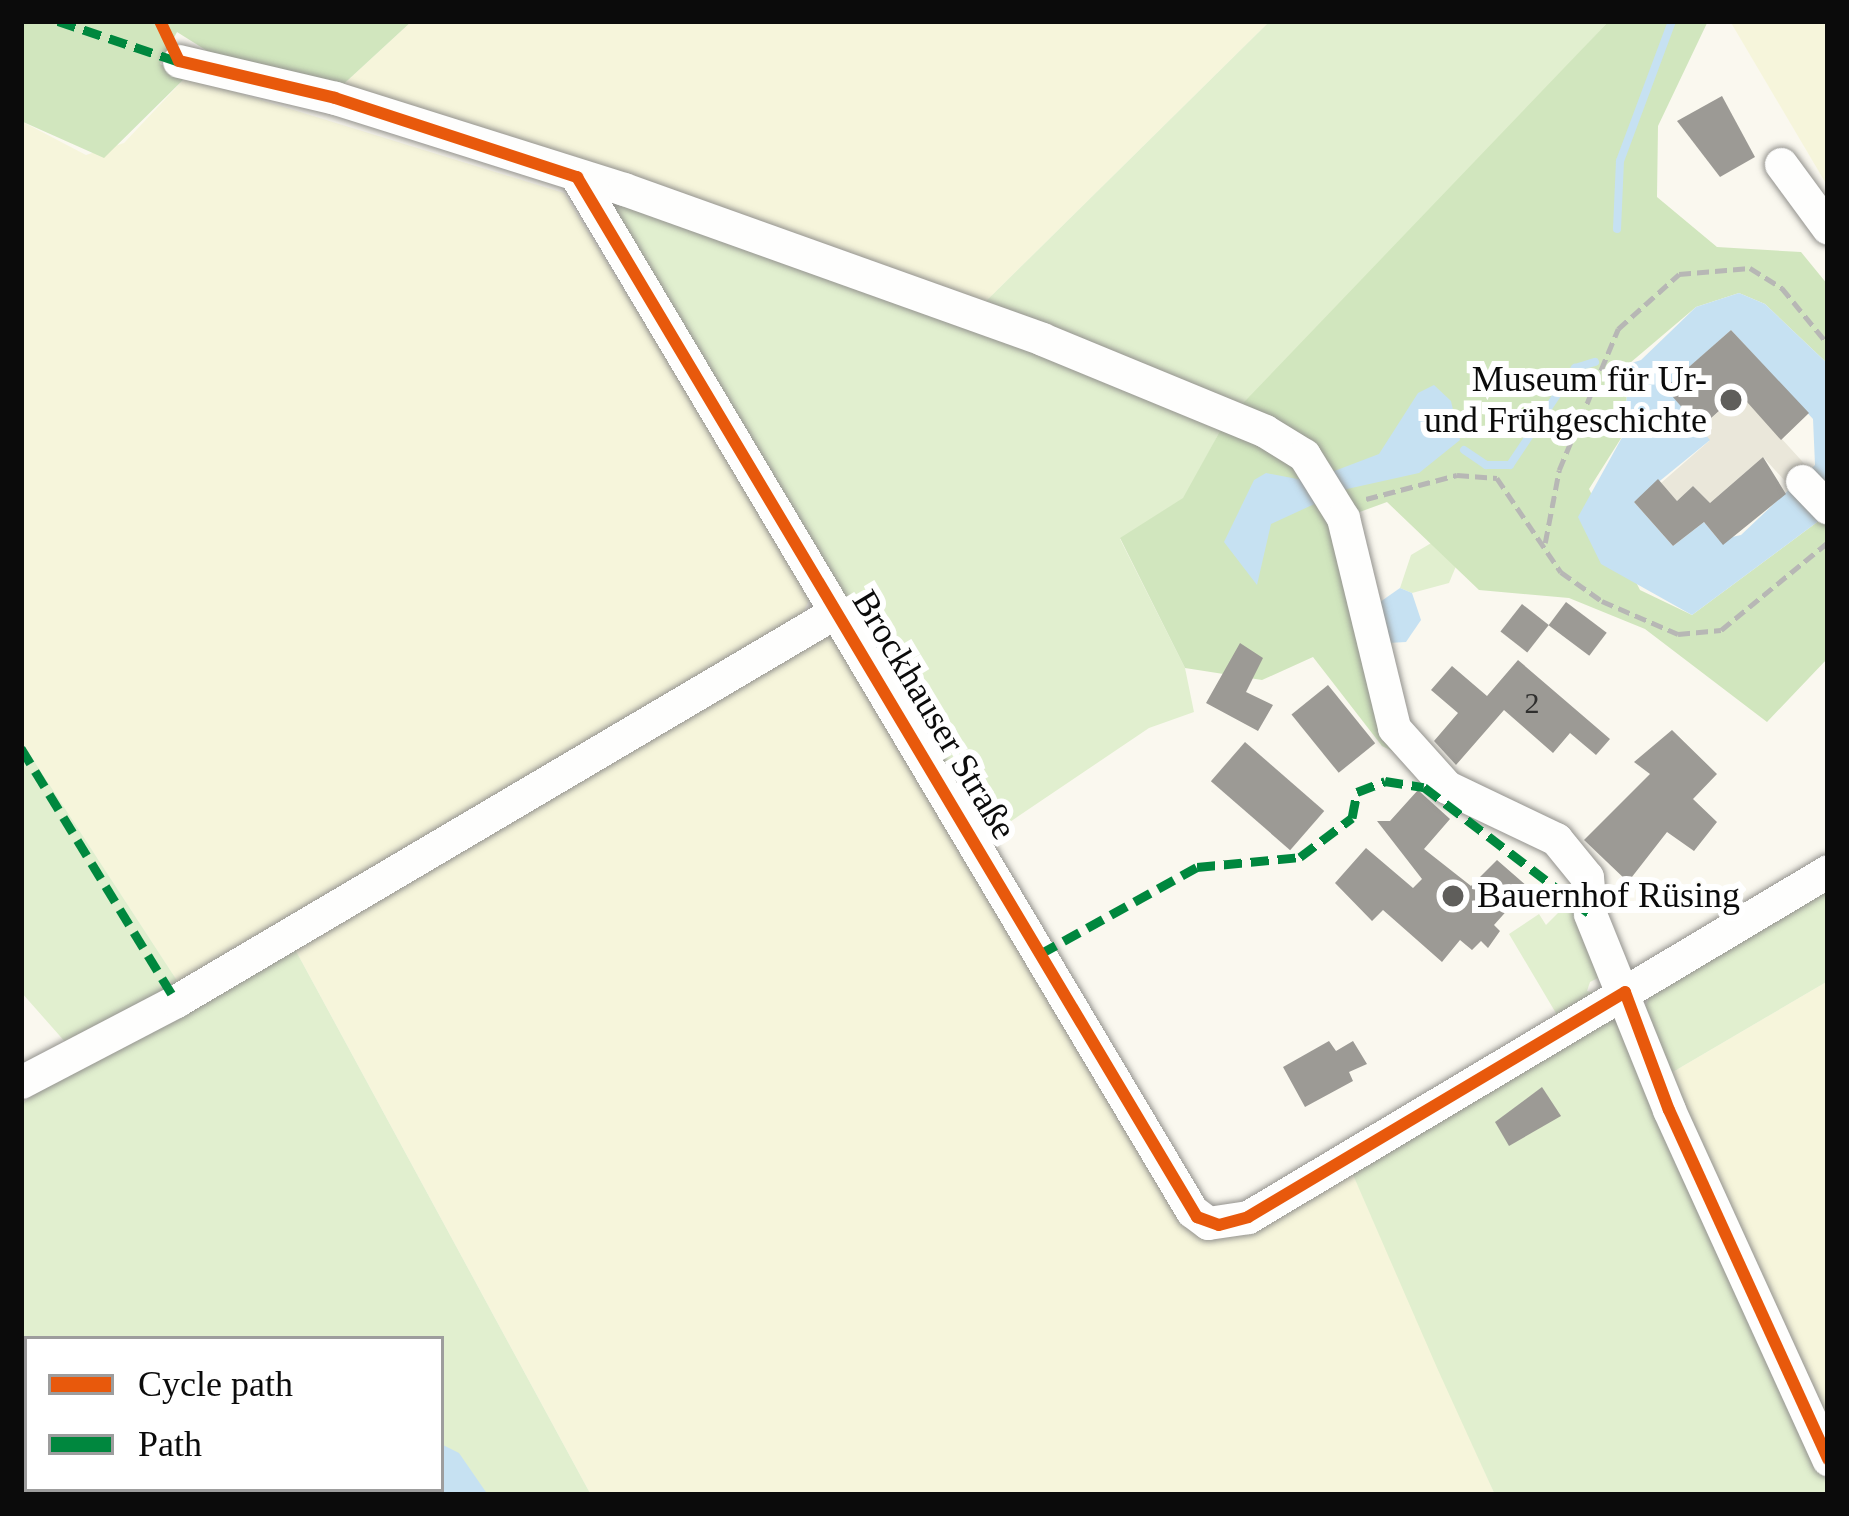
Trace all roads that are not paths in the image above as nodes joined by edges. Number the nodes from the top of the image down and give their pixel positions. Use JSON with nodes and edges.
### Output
{"nodes":[{"id":1,"x":179,"y":61,"type":"dead end"},
{"id":2,"x":1781,"y":164,"type":"dead end"},
{"id":3,"x":577,"y":177,"type":"junction"},
{"id":4,"x":1828,"y":228,"type":"edge"},
{"id":5,"x":1802,"y":481,"type":"dead end"},
{"id":6,"x":1828,"y":508,"type":"edge"},
{"id":7,"x":837,"y":610,"type":"junction"},
{"id":8,"x":1828,"y":872,"type":"edge"},
{"id":9,"x":1625,"y":992,"type":"junction"},
{"id":10,"x":21,"y":1082,"type":"edge"},
{"id":11,"x":1828,"y":1460,"type":"edge"}],
"edges":[{"from":1,"to":3,"type":"street"},
{"from":2,"to":4,"type":"street"},
{"from":3,"to":7,"type":"street","name":"Brockhauser Straße"},
{"from":3,"to":9,"type":"street"},
{"from":5,"to":6,"type":"street"},
{"from":7,"to":9,"type":"street","name":"Brockhauser Straße"},
{"from":7,"to":10,"type":"street","name":"Brockhauser Straße"},
{"from":8,"to":9,"type":"street","name":"Brockhauser Straße"},
{"from":9,"to":11,"type":"street"}]}
